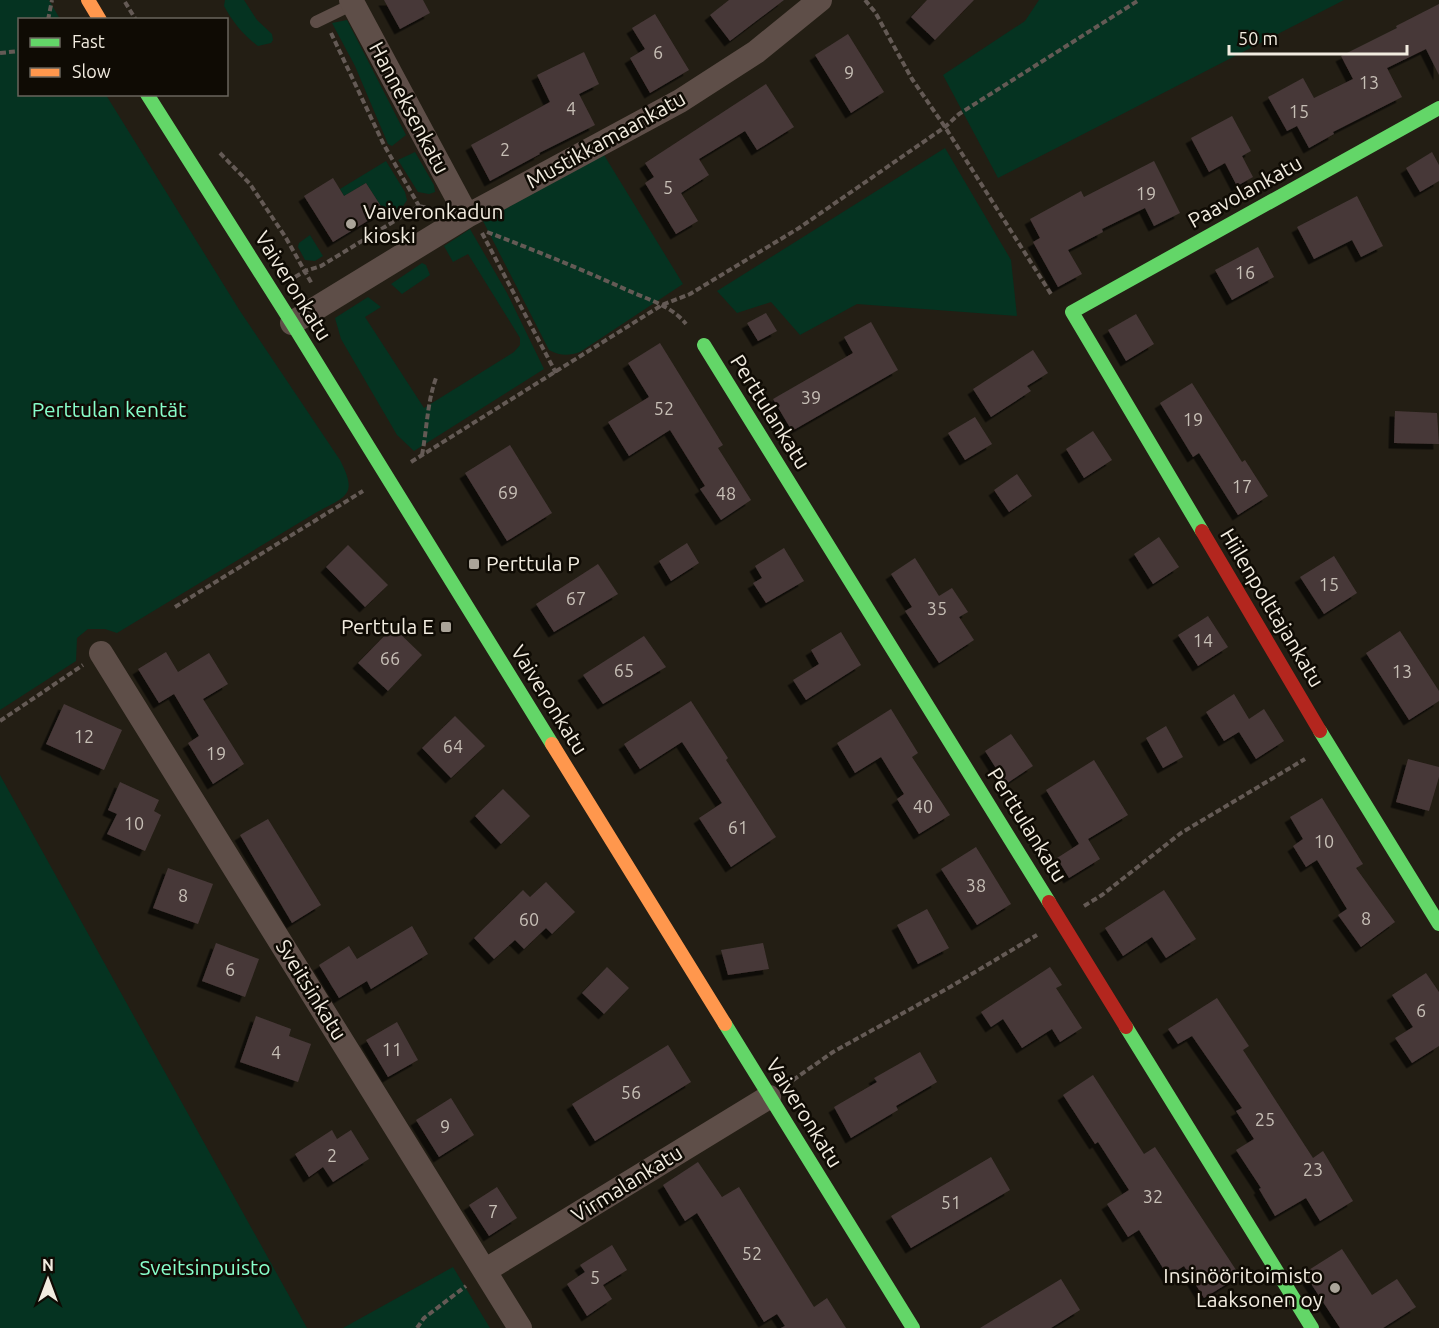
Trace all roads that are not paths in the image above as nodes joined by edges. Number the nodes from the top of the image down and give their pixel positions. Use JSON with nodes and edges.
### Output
{"nodes":[{"id":1,"x":88,"y":0,"type":"edge"},
{"id":2,"x":820,"y":0,"type":"edge"},
{"id":3,"x":352,"y":2,"type":"edge"},
{"id":4,"x":99,"y":18,"type":"edge"},
{"id":5,"x":320,"y":20,"type":"road end"},
{"id":6,"x":148,"y":96,"type":"edge"},
{"id":7,"x":1439,"y":108,"type":"edge"},
{"id":8,"x":474,"y":223,"type":"junction"},
{"id":9,"x":1072,"y":312,"type":"joint"},
{"id":10,"x":292,"y":323,"type":"junction"},
{"id":11,"x":704,"y":345,"type":"dead end"},
{"id":12,"x":101,"y":653,"type":"road end"},
{"id":13,"x":1439,"y":924,"type":"edge"},
{"id":14,"x":769,"y":1097,"type":"junction"},
{"id":15,"x":486,"y":1270,"type":"junction"},
{"id":16,"x":520,"y":1328,"type":"edge"},
{"id":17,"x":913,"y":1328,"type":"edge"},
{"id":18,"x":1312,"y":1328,"type":"edge"}],
"edges":[{"from":1,"to":4,"type":"street"},
{"from":2,"to":8,"type":"street","name":"Mustikkamaankatu"},
{"from":3,"to":5,"type":"lane"},
{"from":3,"to":8,"type":"street","name":"Hanneksenkatu"},
{"from":6,"to":10,"type":"street","name":"Vaiveronkatu"},
{"from":7,"to":9,"type":"street","name":"Paavolankatu"},
{"from":8,"to":10,"type":"street","name":"Mustikkamaankatu"},
{"from":9,"to":13,"type":"street","name":"Hiilenpolttajankatu"},
{"from":10,"to":14,"type":"street","name":"Vaiveronkatu"},
{"from":11,"to":18,"type":"street","name":"Perttulankatu"},
{"from":12,"to":15,"type":"street","name":"Sveitsinkatu"},
{"from":14,"to":15,"type":"street","name":"Virmalankatu"},
{"from":14,"to":17,"type":"street","name":"Vaiveronkatu"},
{"from":15,"to":16,"type":"street","name":"Sveitsinkatu"}]}
